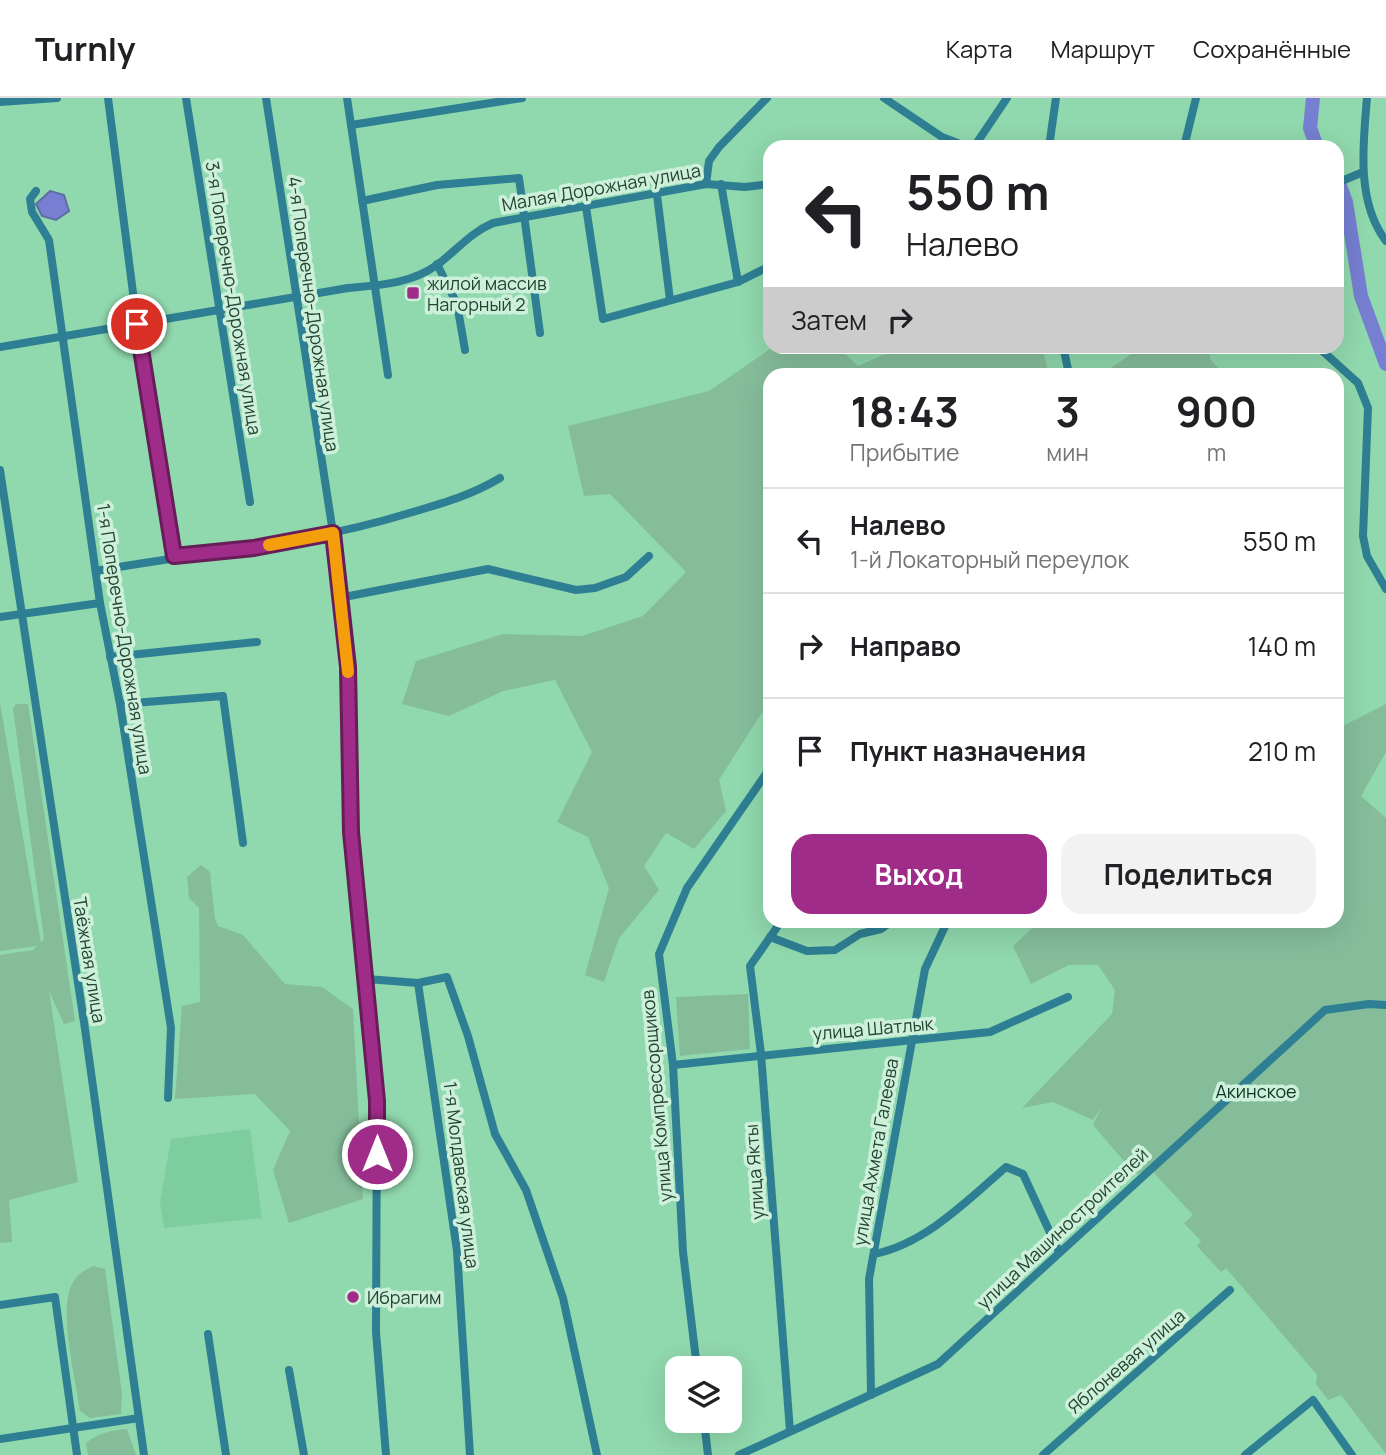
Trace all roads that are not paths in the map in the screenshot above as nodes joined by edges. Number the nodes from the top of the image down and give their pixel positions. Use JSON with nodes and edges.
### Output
{"nodes":[{"id":1,"x":57,"y":98,"type":"edge"},
{"id":2,"x":108,"y":98,"type":"edge"},
{"id":3,"x":186,"y":98,"type":"edge"},
{"id":4,"x":266,"y":98,"type":"edge"},
{"id":5,"x":347,"y":98,"type":"edge"},
{"id":6,"x":522,"y":98,"type":"edge"},
{"id":7,"x":767,"y":98,"type":"edge"},
{"id":8,"x":884,"y":98,"type":"edge"},
{"id":9,"x":1007,"y":98,"type":"edge"},
{"id":10,"x":1056,"y":98,"type":"edge"},
{"id":11,"x":1196,"y":98,"type":"edge"},
{"id":12,"x":1367,"y":98,"type":"edge"},
{"id":13,"x":0,"y":102,"type":"edge"},
{"id":14,"x":351,"y":125,"type":"junction"},
{"id":15,"x":950,"y":140,"type":"edge"},
{"id":16,"x":979,"y":140,"type":"edge"},
{"id":17,"x":1050,"y":140,"type":"edge"},
{"id":18,"x":1186,"y":140,"type":"edge"},
{"id":19,"x":1363,"y":172,"type":"junction"},
{"id":20,"x":1344,"y":180,"type":"edge"},
{"id":21,"x":706,"y":184,"type":"junction"},
{"id":22,"x":721,"y":184,"type":"junction"},
{"id":23,"x":763,"y":185,"type":"edge"},
{"id":24,"x":36,"y":191,"type":"dead end"},
{"id":25,"x":657,"y":195,"type":"junction"},
{"id":26,"x":362,"y":201,"type":"junction"},
{"id":27,"x":586,"y":207,"type":"junction"},
{"id":28,"x":524,"y":216,"type":"junction"},
{"id":29,"x":1386,"y":241,"type":"edge"},
{"id":30,"x":437,"y":264,"type":"junction"},
{"id":31,"x":763,"y":270,"type":"edge"},
{"id":32,"x":738,"y":282,"type":"junction"},
{"id":33,"x":373,"y":286,"type":"junction"},
{"id":34,"x":296,"y":297,"type":"junction"},
{"id":35,"x":670,"y":300,"type":"junction"},
{"id":36,"x":220,"y":310,"type":"junction"},
{"id":37,"x":137,"y":324,"type":"junction"},
{"id":38,"x":540,"y":333,"type":"dead end"},
{"id":39,"x":61,"y":336,"type":"junction"},
{"id":40,"x":0,"y":347,"type":"edge"},
{"id":41,"x":465,"y":350,"type":"dead end"},
{"id":42,"x":1326,"y":354,"type":"edge"},
{"id":43,"x":1341,"y":368,"type":"edge"},
{"id":44,"x":1344,"y":371,"type":"edge"},
{"id":45,"x":388,"y":376,"type":"dead end"},
{"id":46,"x":0,"y":470,"type":"edge"},
{"id":47,"x":500,"y":478,"type":"dead end"},
{"id":48,"x":250,"y":502,"type":"dead end"},
{"id":49,"x":333,"y":533,"type":"junction"},
{"id":50,"x":174,"y":556,"type":"junction"},
{"id":51,"x":649,"y":556,"type":"dead end"},
{"id":52,"x":96,"y":570,"type":"junction"},
{"id":53,"x":1386,"y":589,"type":"edge"},
{"id":54,"x":339,"y":598,"type":"junction"},
{"id":55,"x":100,"y":603,"type":"junction"},
{"id":56,"x":20,"y":613,"type":"junction"},
{"id":57,"x":0,"y":617,"type":"edge"},
{"id":58,"x":257,"y":642,"type":"dead end"},
{"id":59,"x":110,"y":657,"type":"junction"},
{"id":60,"x":120,"y":704,"type":"junction"},
{"id":61,"x":763,"y":778,"type":"edge"},
{"id":62,"x":243,"y":843,"type":"dead end"},
{"id":63,"x":776,"y":928,"type":"edge"},
{"id":64,"x":882,"y":928,"type":"edge"},
{"id":65,"x":944,"y":928,"type":"edge"},
{"id":66,"x":770,"y":937,"type":"junction"},
{"id":67,"x":367,"y":979,"type":"junction"},
{"id":68,"x":418,"y":983,"type":"junction"},
{"id":69,"x":1068,"y":997,"type":"dead end"},
{"id":70,"x":1386,"y":1004,"type":"edge"},
{"id":71,"x":911,"y":1040,"type":"junction"},
{"id":72,"x":761,"y":1054,"type":"junction"},
{"id":73,"x":673,"y":1065,"type":"junction"},
{"id":74,"x":168,"y":1098,"type":"dead end"},
{"id":75,"x":1059,"y":1252,"type":"junction"},
{"id":76,"x":874,"y":1254,"type":"junction"},
{"id":77,"x":1230,"y":1290,"type":"dead end"},
{"id":78,"x":0,"y":1305,"type":"edge"},
{"id":79,"x":208,"y":1334,"type":"dead end"},
{"id":80,"x":696,"y":1356,"type":"edge"},
{"id":81,"x":289,"y":1370,"type":"dead end"},
{"id":82,"x":872,"y":1395,"type":"junction"},
{"id":83,"x":139,"y":1418,"type":"junction"},
{"id":84,"x":74,"y":1429,"type":"junction"},
{"id":85,"x":790,"y":1431,"type":"junction"},
{"id":86,"x":705,"y":1433,"type":"edge"},
{"id":87,"x":0,"y":1439,"type":"edge"},
{"id":88,"x":759,"y":1451,"type":"edge"},
{"id":89,"x":78,"y":1455,"type":"edge"},
{"id":90,"x":144,"y":1455,"type":"edge"},
{"id":91,"x":226,"y":1455,"type":"edge"},
{"id":92,"x":304,"y":1455,"type":"edge"},
{"id":93,"x":386,"y":1455,"type":"edge"},
{"id":94,"x":470,"y":1455,"type":"edge"},
{"id":95,"x":597,"y":1455,"type":"edge"},
{"id":96,"x":708,"y":1455,"type":"edge"},
{"id":97,"x":740,"y":1455,"type":"edge"},
{"id":98,"x":1043,"y":1455,"type":"edge"},
{"id":99,"x":1245,"y":1455,"type":"edge"},
{"id":100,"x":1352,"y":1455,"type":"edge"}],
"edges":[{"from":1,"to":13,"type":"street"},
{"from":2,"to":37,"type":"street"},
{"from":3,"to":36,"type":"street","name":"3-я Поперечно-Дорожная улица"},
{"from":4,"to":34,"type":"street","name":"4-я Поперечно-Дорожная улица"},
{"from":5,"to":14,"type":"street"},
{"from":6,"to":14,"type":"street"},
{"from":7,"to":21,"type":"street"},
{"from":8,"to":15,"type":"street"},
{"from":9,"to":16,"type":"street"},
{"from":10,"to":17,"type":"street"},
{"from":11,"to":18,"type":"street"},
{"from":12,"to":19,"type":"street"},
{"from":14,"to":26,"type":"street"},
{"from":19,"to":20,"type":"street"},
{"from":19,"to":29,"type":"street"},
{"from":21,"to":22,"type":"street","name":"Малая Дорожная улица"},
{"from":21,"to":25,"type":"street","name":"Малая Дорожная улица"},
{"from":22,"to":23,"type":"street","name":"Малая Дорожная улица"},
{"from":22,"to":32,"type":"street"},
{"from":24,"to":39,"type":"street","name":"1-я Поперечно-Дорожная улица"},
{"from":25,"to":27,"type":"street","name":"Малая Дорожная улица"},
{"from":25,"to":35,"type":"street"},
{"from":26,"to":28,"type":"street"},
{"from":26,"to":33,"type":"street"},
{"from":27,"to":28,"type":"street","name":"Малая Дорожная улица"},
{"from":27,"to":35,"type":"street"},
{"from":28,"to":30,"type":"street","name":"Малая Дорожная улица"},
{"from":28,"to":38,"type":"street"},
{"from":30,"to":33,"type":"street","name":"Малая Дорожная улица"},
{"from":30,"to":41,"type":"street"},
{"from":31,"to":32,"type":"street"},
{"from":32,"to":35,"type":"street"},
{"from":33,"to":34,"type":"street","name":"Малая Дорожная улица"},
{"from":33,"to":45,"type":"street"},
{"from":34,"to":36,"type":"street","name":"Малая Дорожная улица"},
{"from":34,"to":49,"type":"street","name":"4-я Поперечно-Дорожная улица"},
{"from":36,"to":37,"type":"street","name":"Малая Дорожная улица"},
{"from":36,"to":48,"type":"street","name":"3-я Поперечно-Дорожная улица"},
{"from":37,"to":39,"type":"street","name":"Малая Дорожная улица"},
{"from":37,"to":50,"type":"street"},
{"from":39,"to":40,"type":"street","name":"Малая Дорожная улица"},
{"from":39,"to":52,"type":"street","name":"1-я Поперечно-Дорожная улица"},
{"from":42,"to":43,"type":"street"},
{"from":44,"to":53,"type":"street"},
{"from":46,"to":56,"type":"street","name":"Таёжная улица"},
{"from":47,"to":49,"type":"street"},
{"from":49,"to":50,"type":"street"},
{"from":49,"to":54,"type":"street","name":"4-я Поперечно-Дорожная улица"},
{"from":50,"to":52,"type":"street"},
{"from":51,"to":54,"type":"street"},
{"from":52,"to":55,"type":"street","name":"1-я Поперечно-Дорожная улица"},
{"from":54,"to":67,"type":"street","name":"4-я Поперечно-Дорожная улица"},
{"from":55,"to":56,"type":"street"},
{"from":55,"to":59,"type":"street","name":"1-я Поперечно-Дорожная улица"},
{"from":56,"to":57,"type":"street"},
{"from":56,"to":83,"type":"street","name":"Таёжная улица"},
{"from":58,"to":59,"type":"street"},
{"from":59,"to":60,"type":"street","name":"1-я Поперечно-Дорожная улица"},
{"from":60,"to":62,"type":"street"},
{"from":60,"to":74,"type":"street","name":"1-я Поперечно-Дорожная улица"},
{"from":61,"to":73,"type":"street","name":"улица Компрессорщиков"},
{"from":63,"to":66,"type":"street","name":"улица Якты"},
{"from":64,"to":66,"type":"street"},
{"from":65,"to":71,"type":"street","name":"улица Ахмета Галеева"},
{"from":66,"to":72,"type":"street","name":"улица Якты"},
{"from":67,"to":68,"type":"street"},
{"from":67,"to":93,"type":"street","name":"4-я Поперечно-Дорожная улица"},
{"from":68,"to":94,"type":"street","name":"1-я Молдавская улица"},
{"from":68,"to":95,"type":"street"},
{"from":69,"to":71,"type":"street","name":"улица Шатлык"},
{"from":70,"to":75,"type":"street","name":"улица Машиностроителей"},
{"from":71,"to":72,"type":"street","name":"улица Шатлык"},
{"from":71,"to":76,"type":"street","name":"улица Ахмета Галеева"},
{"from":72,"to":73,"type":"street","name":"улица Шатлык"},
{"from":72,"to":85,"type":"street","name":"улица Якты"},
{"from":73,"to":80,"type":"street","name":"улица Компрессорщиков"},
{"from":75,"to":76,"type":"street"},
{"from":75,"to":82,"type":"street","name":"улица Машиностроителей"},
{"from":76,"to":82,"type":"street","name":"улица Ахмета Галеева"},
{"from":77,"to":98,"type":"street","name":"Яблоневая улица"},
{"from":78,"to":84,"type":"street"},
{"from":79,"to":91,"type":"street"},
{"from":81,"to":92,"type":"street"},
{"from":82,"to":85,"type":"street","name":"улица Машиностроителей"},
{"from":83,"to":84,"type":"street"},
{"from":83,"to":90,"type":"street","name":"Таёжная улица"},
{"from":84,"to":87,"type":"street"},
{"from":84,"to":89,"type":"street"},
{"from":85,"to":88,"type":"street","name":"улица Машиностроителей"},
{"from":86,"to":96,"type":"street"},
{"from":88,"to":97,"type":"street","name":"улица Машиностроителей"},
{"from":99,"to":100,"type":"street"}]}
